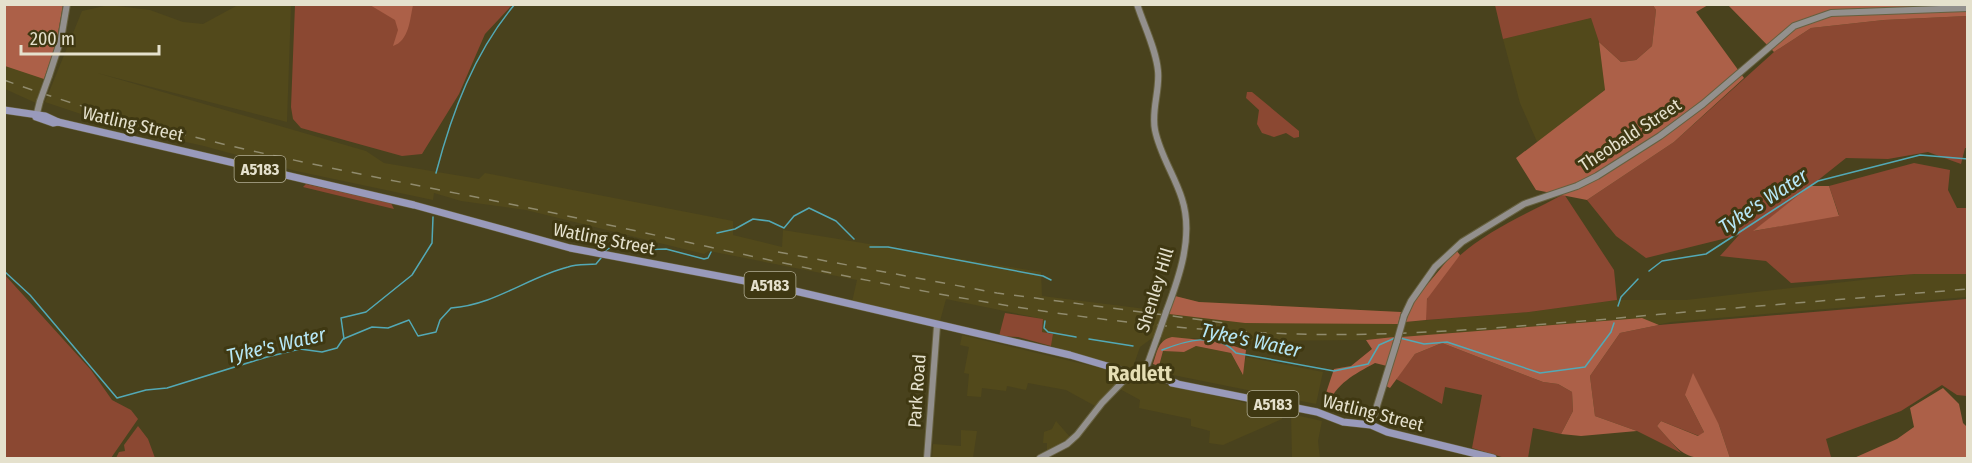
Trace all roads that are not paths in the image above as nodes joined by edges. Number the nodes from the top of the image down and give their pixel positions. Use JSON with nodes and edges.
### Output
{"nodes":[{"id":1,"x":67,"y":4,"type":"edge"},
{"id":2,"x":1137,"y":4,"type":"edge"},
{"id":3,"x":1968,"y":8,"type":"edge"},
{"id":4,"x":4,"y":110,"type":"edge"},
{"id":5,"x":36,"y":117,"type":"junction"},
{"id":6,"x":938,"y":326,"type":"junction"},
{"id":7,"x":1131,"y":373,"type":"junction"},
{"id":8,"x":1145,"y":375,"type":"junction"},
{"id":9,"x":1371,"y":425,"type":"junction"},
{"id":10,"x":927,"y":459,"type":"edge"},
{"id":11,"x":1040,"y":459,"type":"edge"},
{"id":12,"x":1493,"y":459,"type":"edge"}],
"edges":[{"from":1,"to":5,"type":"street","bridge":true},
{"from":2,"to":8,"type":"street","name":"Shenley Hill","bridge":true},
{"from":3,"to":9,"type":"street","name":"Theobald Street","bridge":true},
{"from":4,"to":5,"type":"main road","number":"A5183"},
{"from":5,"to":6,"type":"main road","name":"Watling Street","number":"A5183"},
{"from":6,"to":7,"type":"main road","name":"Watling Street","number":"A5183"},
{"from":6,"to":10,"type":"street","name":"Park Road"},
{"from":7,"to":8,"type":"main road","name":"Watling Street","number":"A5183"},
{"from":7,"to":11,"type":"street"},
{"from":8,"to":9,"type":"main road","name":"Watling Street","number":"A5183"},
{"from":9,"to":12,"type":"main road","name":"Watling Street","number":"A5183"}]}
